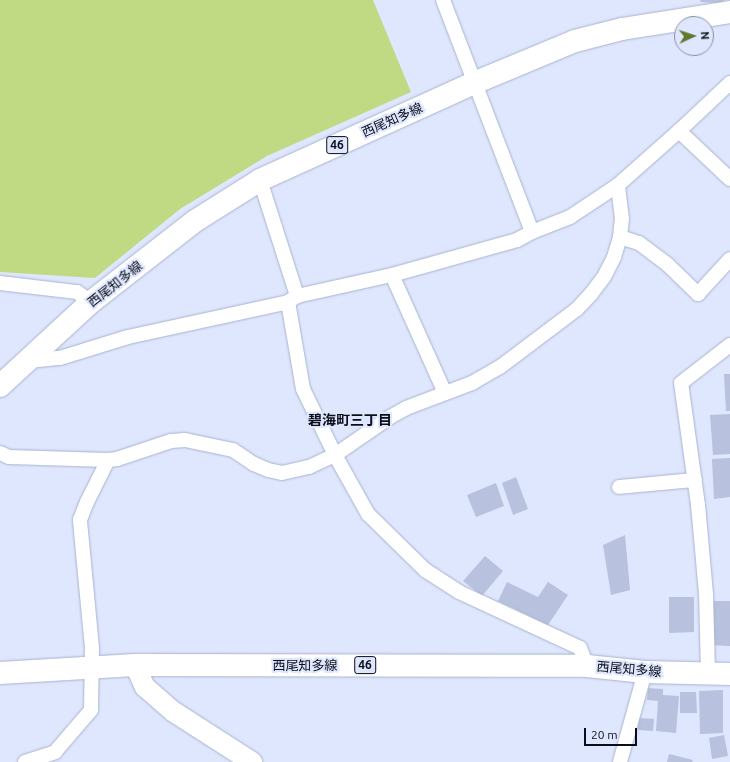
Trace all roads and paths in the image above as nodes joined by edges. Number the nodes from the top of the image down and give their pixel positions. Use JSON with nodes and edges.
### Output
{"nodes":[{"id":1,"x":443,"y":0,"type":"edge"},
{"id":2,"x":730,"y":12,"type":"edge"},
{"id":3,"x":474,"y":83,"type":"junction"},
{"id":4,"x":730,"y":83,"type":"edge"},
{"id":5,"x":679,"y":131,"type":"junction"},
{"id":6,"x":730,"y":179,"type":"edge"},
{"id":7,"x":260,"y":180,"type":"junction"},
{"id":8,"x":618,"y":185,"type":"junction"},
{"id":9,"x":532,"y":232,"type":"junction"},
{"id":10,"x":620,"y":237,"type":"junction"},
{"id":11,"x":730,"y":258,"type":"edge"},
{"id":12,"x":392,"y":275,"type":"junction"},
{"id":13,"x":0,"y":283,"type":"edge"},
{"id":14,"x":292,"y":299,"type":"junction"},
{"id":15,"x":91,"y":302,"type":"junction"},
{"id":16,"x":730,"y":345,"type":"edge"},
{"id":17,"x":29,"y":361,"type":"junction"},
{"id":18,"x":0,"y":386,"type":"edge"},
{"id":19,"x":445,"y":393,"type":"junction"},
{"id":20,"x":0,"y":453,"type":"edge"},
{"id":21,"x":335,"y":455,"type":"junction"},
{"id":22,"x":108,"y":460,"type":"junction"},
{"id":23,"x":695,"y":480,"type":"junction"},
{"id":24,"x":619,"y":487,"type":"dead end"},
{"id":25,"x":134,"y":665,"type":"junction"},
{"id":26,"x":92,"y":666,"type":"junction"},
{"id":27,"x":587,"y":666,"type":"junction"},
{"id":28,"x":645,"y":672,"type":"junction"},
{"id":29,"x":0,"y":673,"type":"edge"},
{"id":30,"x":708,"y":674,"type":"junction"},
{"id":31,"x":730,"y":674,"type":"edge"},
{"id":32,"x":25,"y":762,"type":"edge"},
{"id":33,"x":252,"y":762,"type":"edge"},
{"id":34,"x":620,"y":762,"type":"edge"}],
"edges":[{"from":1,"to":3,"type":"street"},
{"from":2,"to":3,"type":"main road","name":"西尾知多線","number":"46"},
{"from":3,"to":7,"type":"main road","name":"西尾知多線","number":"46"},
{"from":3,"to":9,"type":"street"},
{"from":4,"to":5,"type":"street"},
{"from":5,"to":6,"type":"street"},
{"from":5,"to":8,"type":"street"},
{"from":7,"to":14,"type":"street"},
{"from":7,"to":15,"type":"main road","name":"西尾知多線","number":"46"},
{"from":8,"to":9,"type":"street"},
{"from":8,"to":10,"type":"street"},
{"from":9,"to":12,"type":"street"},
{"from":10,"to":11,"type":"street"},
{"from":10,"to":19,"type":"street"},
{"from":12,"to":14,"type":"street"},
{"from":12,"to":19,"type":"street"},
{"from":13,"to":15,"type":"street"},
{"from":14,"to":17,"type":"street"},
{"from":14,"to":21,"type":"street"},
{"from":15,"to":17,"type":"main road","name":"西尾知多線","number":"46"},
{"from":16,"to":23,"type":"street"},
{"from":17,"to":18,"type":"main road","name":"西尾知多線","number":"46"},
{"from":19,"to":21,"type":"street"},
{"from":20,"to":22,"type":"street"},
{"from":21,"to":22,"type":"street"},
{"from":21,"to":27,"type":"street"},
{"from":22,"to":26,"type":"street"},
{"from":23,"to":24,"type":"street"},
{"from":23,"to":30,"type":"street"},
{"from":25,"to":26,"type":"main road","name":"西尾知多線","number":"46"},
{"from":25,"to":27,"type":"main road","name":"西尾知多線","number":"46"},
{"from":25,"to":33,"type":"street"},
{"from":26,"to":29,"type":"main road","name":"西尾知多線","number":"46"},
{"from":26,"to":32,"type":"street"},
{"from":27,"to":28,"type":"main road","name":"西尾知多線","number":"46"},
{"from":28,"to":30,"type":"main road","name":"西尾知多線","number":"46"},
{"from":28,"to":34,"type":"street"},
{"from":30,"to":31,"type":"main road","name":"西尾知多線","number":"46"}]}
